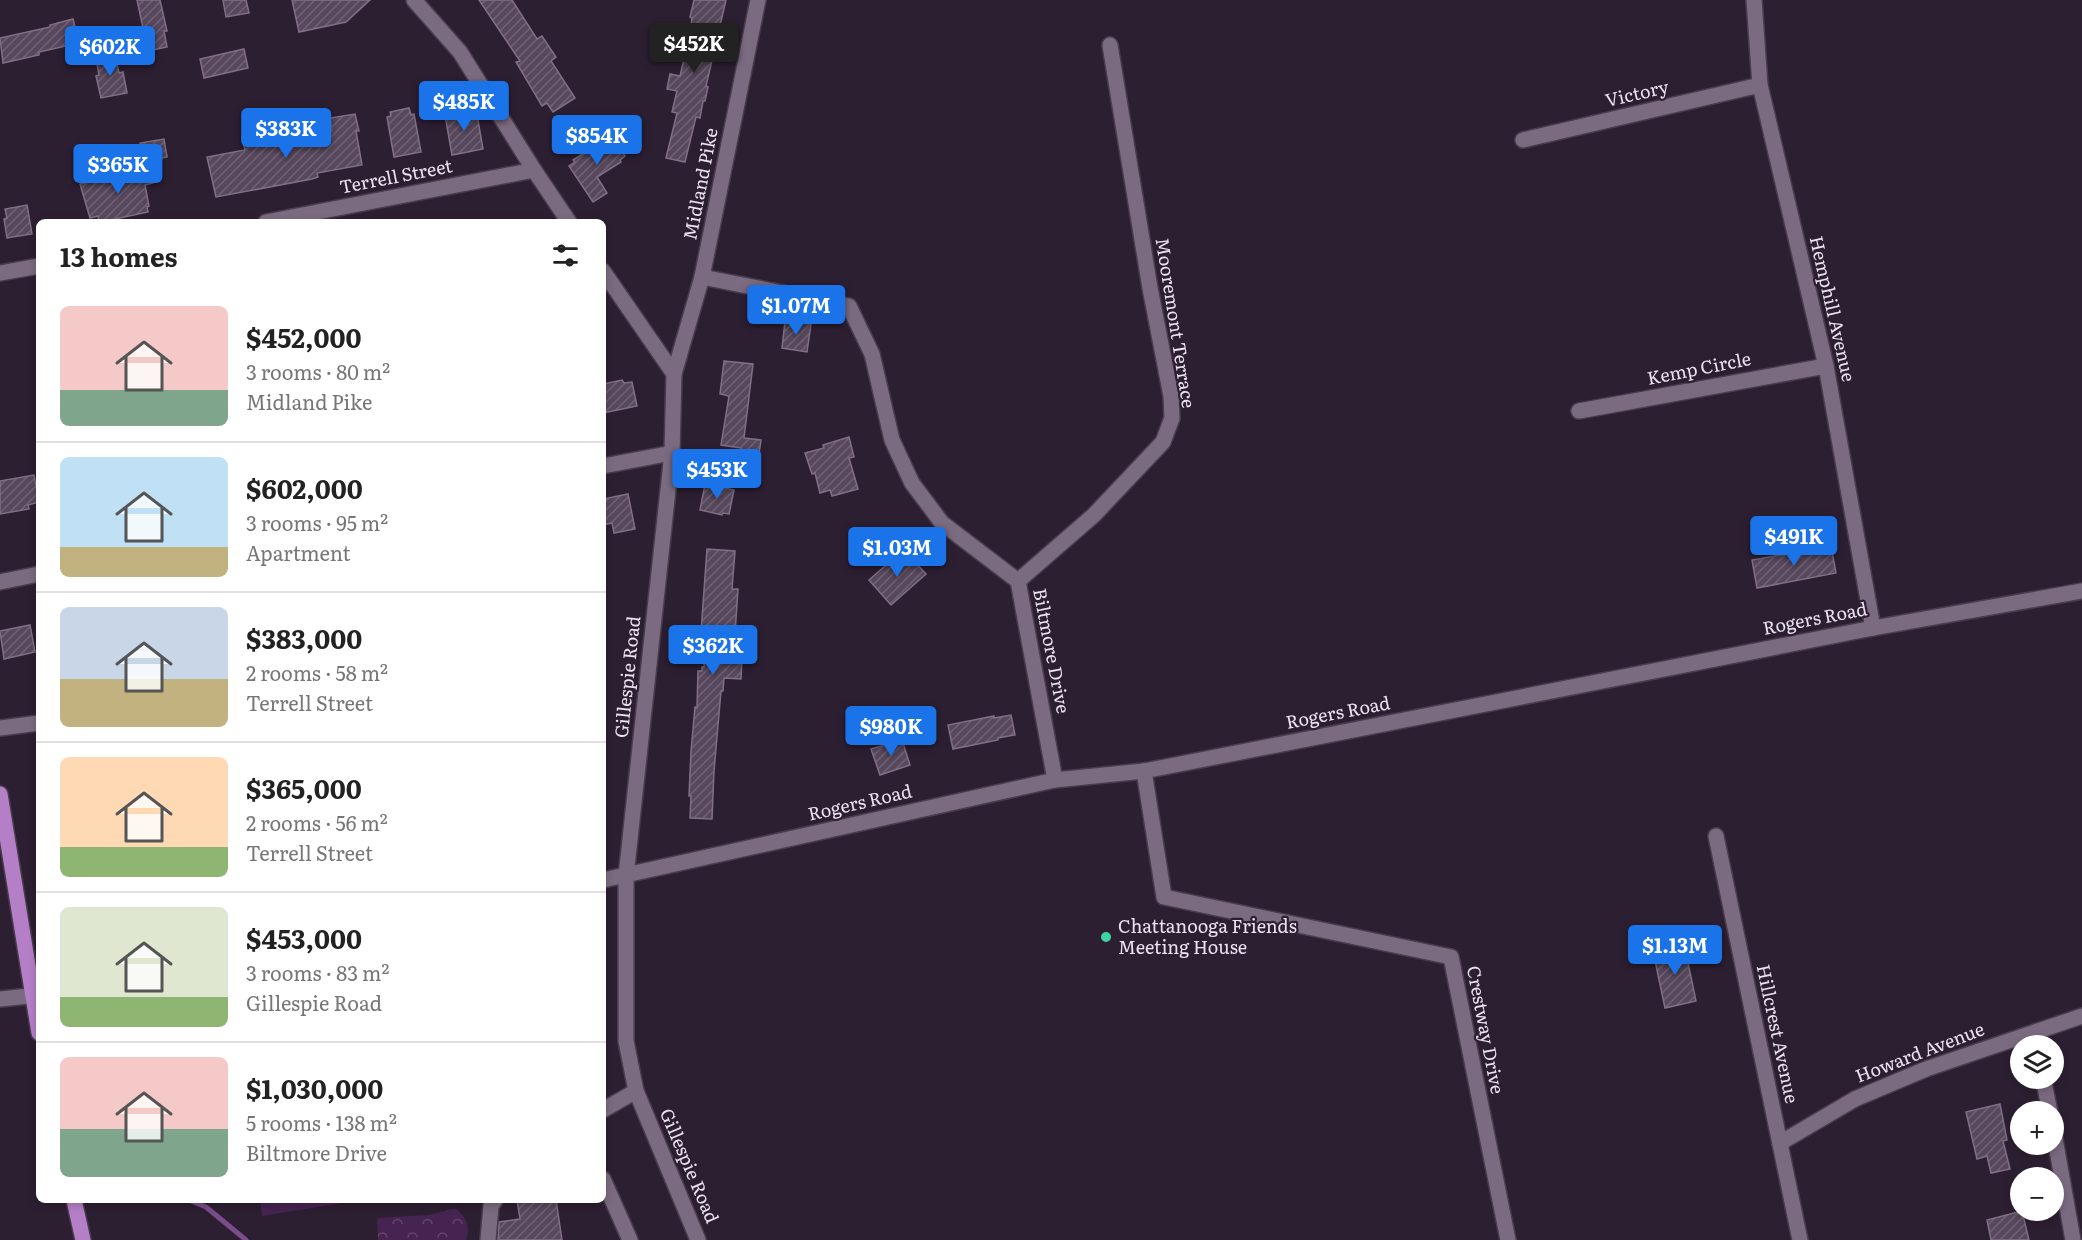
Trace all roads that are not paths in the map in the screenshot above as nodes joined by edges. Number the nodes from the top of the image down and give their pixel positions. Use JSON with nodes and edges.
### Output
{"nodes":[{"id":1,"x":414,"y":0,"type":"edge"},
{"id":2,"x":758,"y":0,"type":"edge"},
{"id":3,"x":1754,"y":0,"type":"edge"},
{"id":4,"x":1110,"y":45,"type":"dead end"},
{"id":5,"x":1760,"y":85,"type":"junction"},
{"id":6,"x":1523,"y":140,"type":"dead end"},
{"id":7,"x":534,"y":171,"type":"junction"},
{"id":8,"x":282,"y":219,"type":"edge"},
{"id":9,"x":567,"y":219,"type":"edge"},
{"id":10,"x":36,"y":267,"type":"edge"},
{"id":11,"x":0,"y":273,"type":"edge"},
{"id":12,"x":606,"y":275,"type":"edge"},
{"id":13,"x":702,"y":278,"type":"junction"},
{"id":14,"x":1826,"y":366,"type":"junction"},
{"id":15,"x":674,"y":375,"type":"junction"},
{"id":16,"x":1579,"y":411,"type":"dead end"},
{"id":17,"x":672,"y":453,"type":"junction"},
{"id":18,"x":606,"y":465,"type":"edge"},
{"id":19,"x":36,"y":575,"type":"edge"},
{"id":20,"x":1018,"y":581,"type":"junction"},
{"id":21,"x":0,"y":582,"type":"edge"},
{"id":22,"x":2082,"y":591,"type":"edge"},
{"id":23,"x":1873,"y":628,"type":"junction"},
{"id":24,"x":36,"y":723,"type":"edge"},
{"id":25,"x":0,"y":729,"type":"edge"},
{"id":26,"x":1144,"y":771,"type":"junction"},
{"id":27,"x":1055,"y":780,"type":"junction"},
{"id":28,"x":0,"y":794,"type":"edge"},
{"id":29,"x":1716,"y":836,"type":"dead end"},
{"id":30,"x":626,"y":876,"type":"junction"},
{"id":31,"x":606,"y":879,"type":"edge"},
{"id":32,"x":35,"y":996,"type":"edge"},
{"id":33,"x":0,"y":999,"type":"edge"},
{"id":34,"x":2082,"y":1016,"type":"edge"},
{"id":35,"x":2044,"y":1035,"type":"edge"},
{"id":36,"x":2010,"y":1046,"type":"edge"},
{"id":37,"x":636,"y":1091,"type":"junction"},
{"id":38,"x":606,"y":1108,"type":"edge"},
{"id":39,"x":1780,"y":1143,"type":"junction"},
{"id":40,"x":2058,"y":1155,"type":"edge"},
{"id":41,"x":606,"y":1186,"type":"edge"},
{"id":42,"x":75,"y":1203,"type":"edge"},
{"id":43,"x":493,"y":1203,"type":"edge"},
{"id":44,"x":83,"y":1240,"type":"edge"},
{"id":45,"x":488,"y":1240,"type":"edge"},
{"id":46,"x":630,"y":1240,"type":"edge"},
{"id":47,"x":698,"y":1240,"type":"edge"},
{"id":48,"x":1508,"y":1240,"type":"edge"},
{"id":49,"x":1800,"y":1240,"type":"edge"},
{"id":50,"x":2073,"y":1240,"type":"edge"}],
"edges":[{"from":1,"to":7,"type":"street"},
{"from":2,"to":13,"type":"street","name":"Midland Pike"},
{"from":3,"to":5,"type":"street","name":"Hemphill Avenue"},
{"from":4,"to":20,"type":"street","name":"Mooremont Terrace"},
{"from":5,"to":6,"type":"street","name":"Victory"},
{"from":5,"to":14,"type":"street","name":"Hemphill Avenue"},
{"from":7,"to":8,"type":"street","name":"Terrell Street"},
{"from":7,"to":9,"type":"street"},
{"from":10,"to":11,"type":"street"},
{"from":12,"to":15,"type":"street"},
{"from":13,"to":15,"type":"street","name":"Midland Pike"},
{"from":13,"to":20,"type":"street","name":"Biltmore Drive"},
{"from":14,"to":16,"type":"street","name":"Kemp Circle"},
{"from":14,"to":23,"type":"street","name":"Hemphill Avenue"},
{"from":15,"to":17,"type":"street","name":"Gillespie Road"},
{"from":17,"to":18,"type":"street"},
{"from":17,"to":30,"type":"street","name":"Gillespie Road"},
{"from":19,"to":21,"type":"street"},
{"from":20,"to":27,"type":"street","name":"Biltmore Drive"},
{"from":22,"to":23,"type":"street","name":"Rogers Road"},
{"from":23,"to":26,"type":"street","name":"Rogers Road"},
{"from":24,"to":25,"type":"street"},
{"from":26,"to":27,"type":"street","name":"Rogers Road"},
{"from":26,"to":48,"type":"street","name":"Crestway Drive"},
{"from":27,"to":30,"type":"street","name":"Rogers Road"},
{"from":28,"to":32,"type":"main road"},
{"from":29,"to":39,"type":"street","name":"Hillcrest Avenue"},
{"from":30,"to":31,"type":"street","name":"Rogers Road"},
{"from":30,"to":37,"type":"street","name":"Gillespie Road"},
{"from":32,"to":33,"type":"street"},
{"from":34,"to":35,"type":"street","name":"Howard Avenue"},
{"from":36,"to":39,"type":"street","name":"Howard Avenue"},
{"from":37,"to":38,"type":"street"},
{"from":37,"to":47,"type":"street","name":"Gillespie Road"},
{"from":39,"to":49,"type":"street","name":"Hillcrest Avenue"},
{"from":40,"to":50,"type":"street"},
{"from":41,"to":46,"type":"street"},
{"from":42,"to":44,"type":"main road"},
{"from":43,"to":45,"type":"street"}]}
